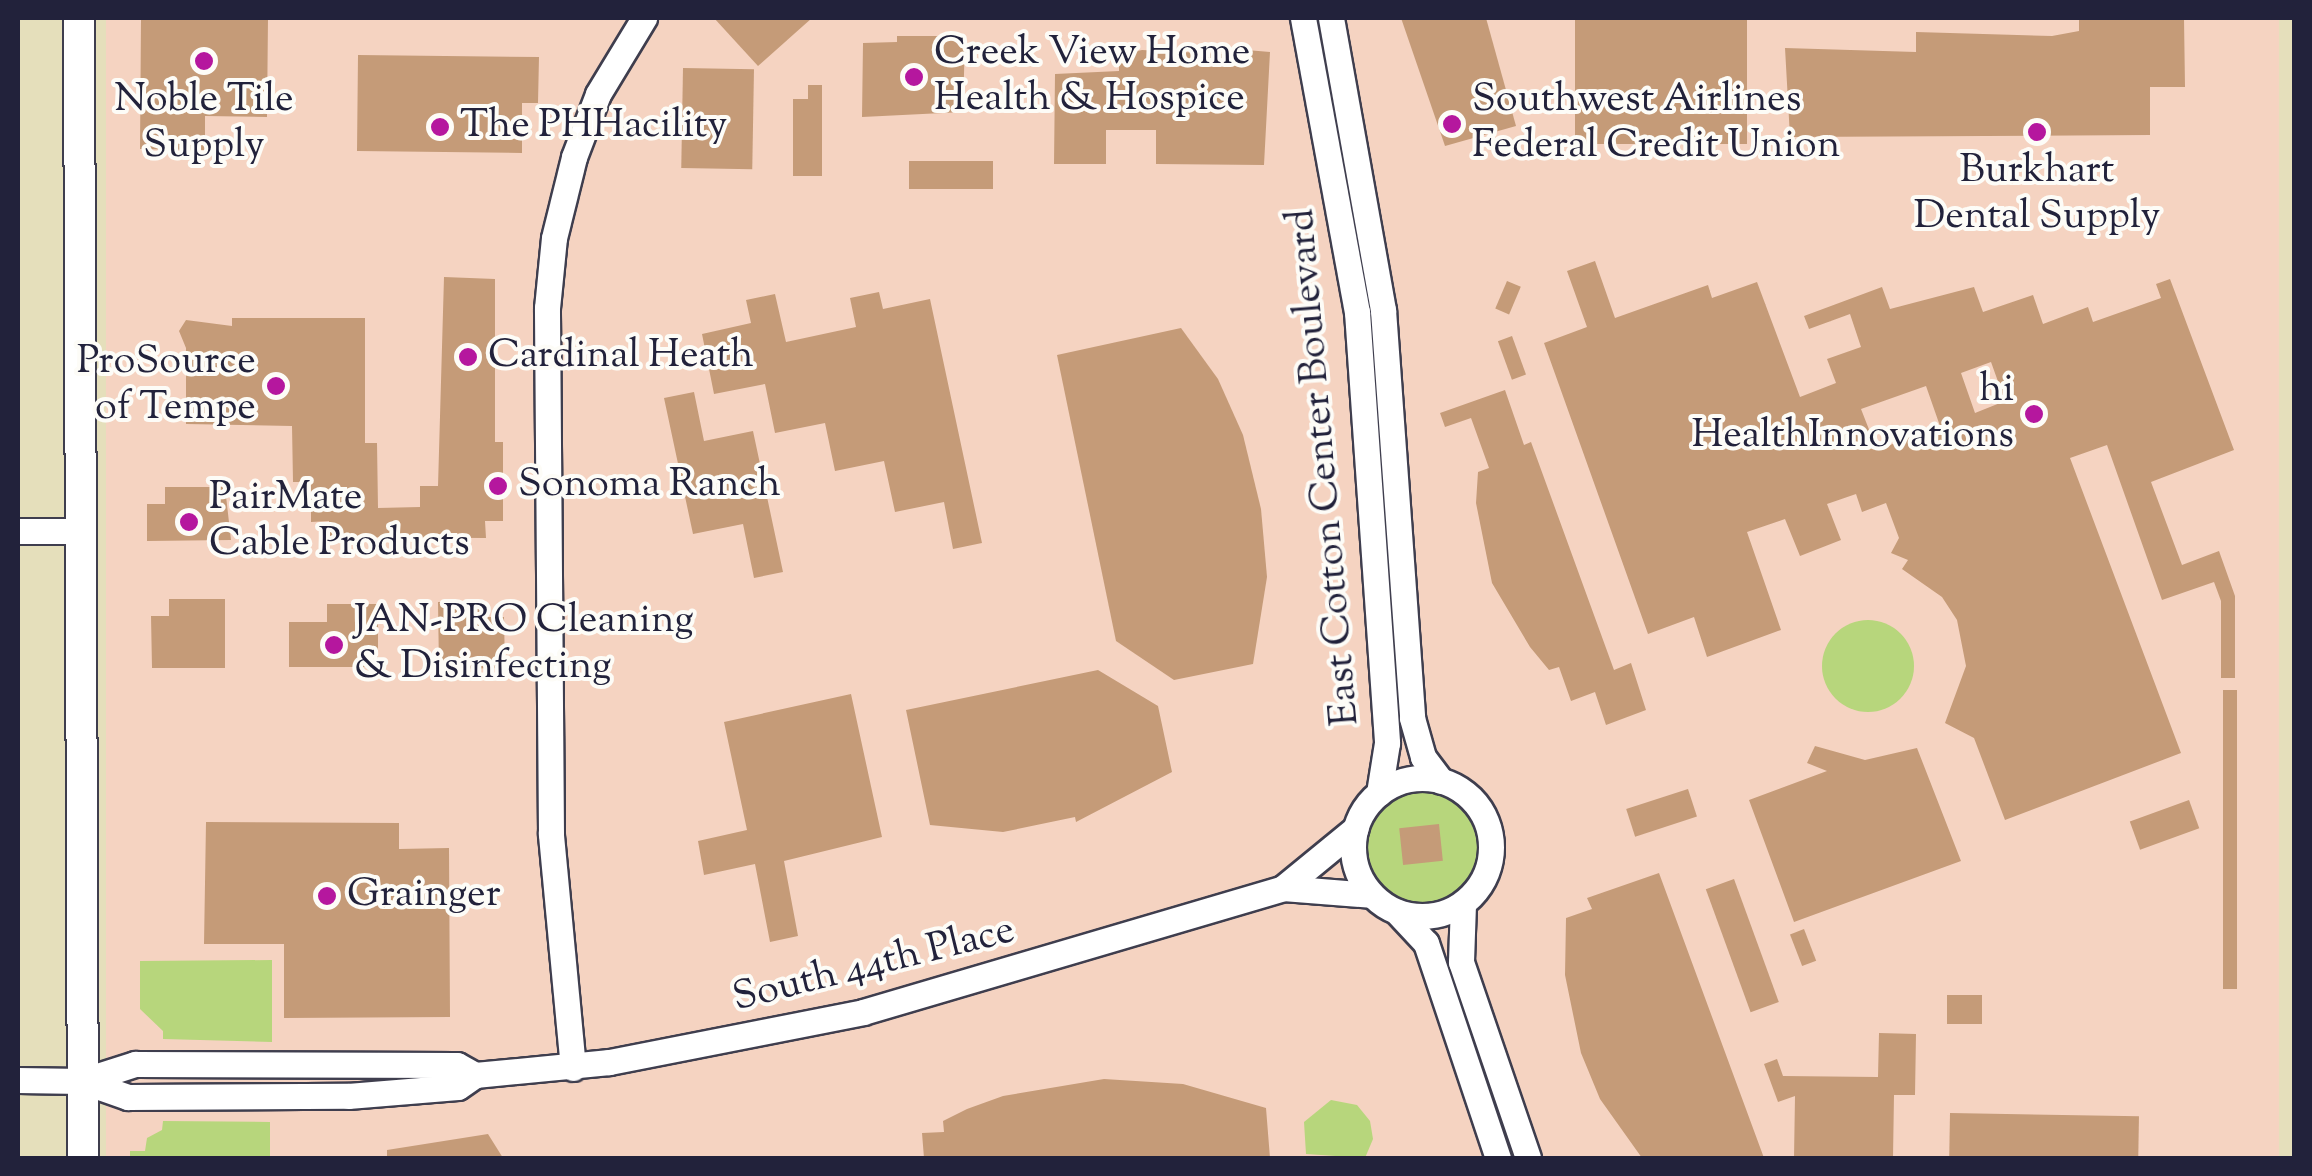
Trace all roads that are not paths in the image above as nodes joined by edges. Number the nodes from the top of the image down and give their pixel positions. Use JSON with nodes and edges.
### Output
{"nodes":[{"id":1,"x":79,"y":18,"type":"edge"},
{"id":2,"x":644,"y":18,"type":"edge"},
{"id":3,"x":1303,"y":18,"type":"edge"},
{"id":4,"x":1332,"y":18,"type":"edge"},
{"id":5,"x":1368,"y":475,"type":"junction"},
{"id":6,"x":18,"y":531,"type":"edge"},
{"id":7,"x":81,"y":531,"type":"junction"},
{"id":8,"x":1406,"y":630,"type":"junction"},
{"id":9,"x":1440,"y":781,"type":"junction"},
{"id":10,"x":1379,"y":794,"type":"junction"},
{"id":11,"x":1356,"y":828,"type":"junction"},
{"id":12,"x":1283,"y":888,"type":"junction"},
{"id":13,"x":1371,"y":895,"type":"junction"},
{"id":14,"x":1463,"y":904,"type":"junction"},
{"id":15,"x":1396,"y":912,"type":"junction"},
{"id":16,"x":573,"y":1068,"type":"junction"},
{"id":17,"x":18,"y":1080,"type":"edge"},
{"id":18,"x":82,"y":1081,"type":"junction"},
{"id":19,"x":83,"y":1158,"type":"edge"},
{"id":20,"x":1498,"y":1158,"type":"edge"},
{"id":21,"x":1528,"y":1158,"type":"edge"}],
"edges":[{"from":1,"to":7,"type":"main road"},
{"from":2,"to":16,"type":"street"},
{"from":3,"to":5,"type":"street","name":"East Cotton Center Boulevard"},
{"from":4,"to":8,"type":"street","name":"East Cotton Center Boulevard"},
{"from":5,"to":8,"type":"street"},
{"from":5,"to":10,"type":"street","name":"East Cotton Center Boulevard"},
{"from":6,"to":7,"type":"street"},
{"from":7,"to":18,"type":"main road"},
{"from":8,"to":9,"type":"street","name":"East Cotton Center Boulevard"},
{"from":9,"to":10,"type":"street"},
{"from":9,"to":14,"type":"street","name":"East Cotton Center Boulevard"},
{"from":10,"to":11,"type":"street","name":"East Cotton Center Boulevard"},
{"from":11,"to":12,"type":"street","name":"South 44th Place"},
{"from":11,"to":13,"type":"street"},
{"from":12,"to":13,"type":"street","name":"South 44th Place"},
{"from":12,"to":16,"type":"street","name":"South 44th Place"},
{"from":13,"to":15,"type":"street"},
{"from":14,"to":15,"type":"street"},
{"from":14,"to":21,"type":"street","name":"East Cotton Center Boulevard"},
{"from":15,"to":20,"type":"street"},
{"from":16,"to":18,"type":"street","name":"South 44th Place"},
{"from":17,"to":18,"type":"street","name":"South 44th Place"},
{"from":18,"to":19,"type":"main road"}]}
